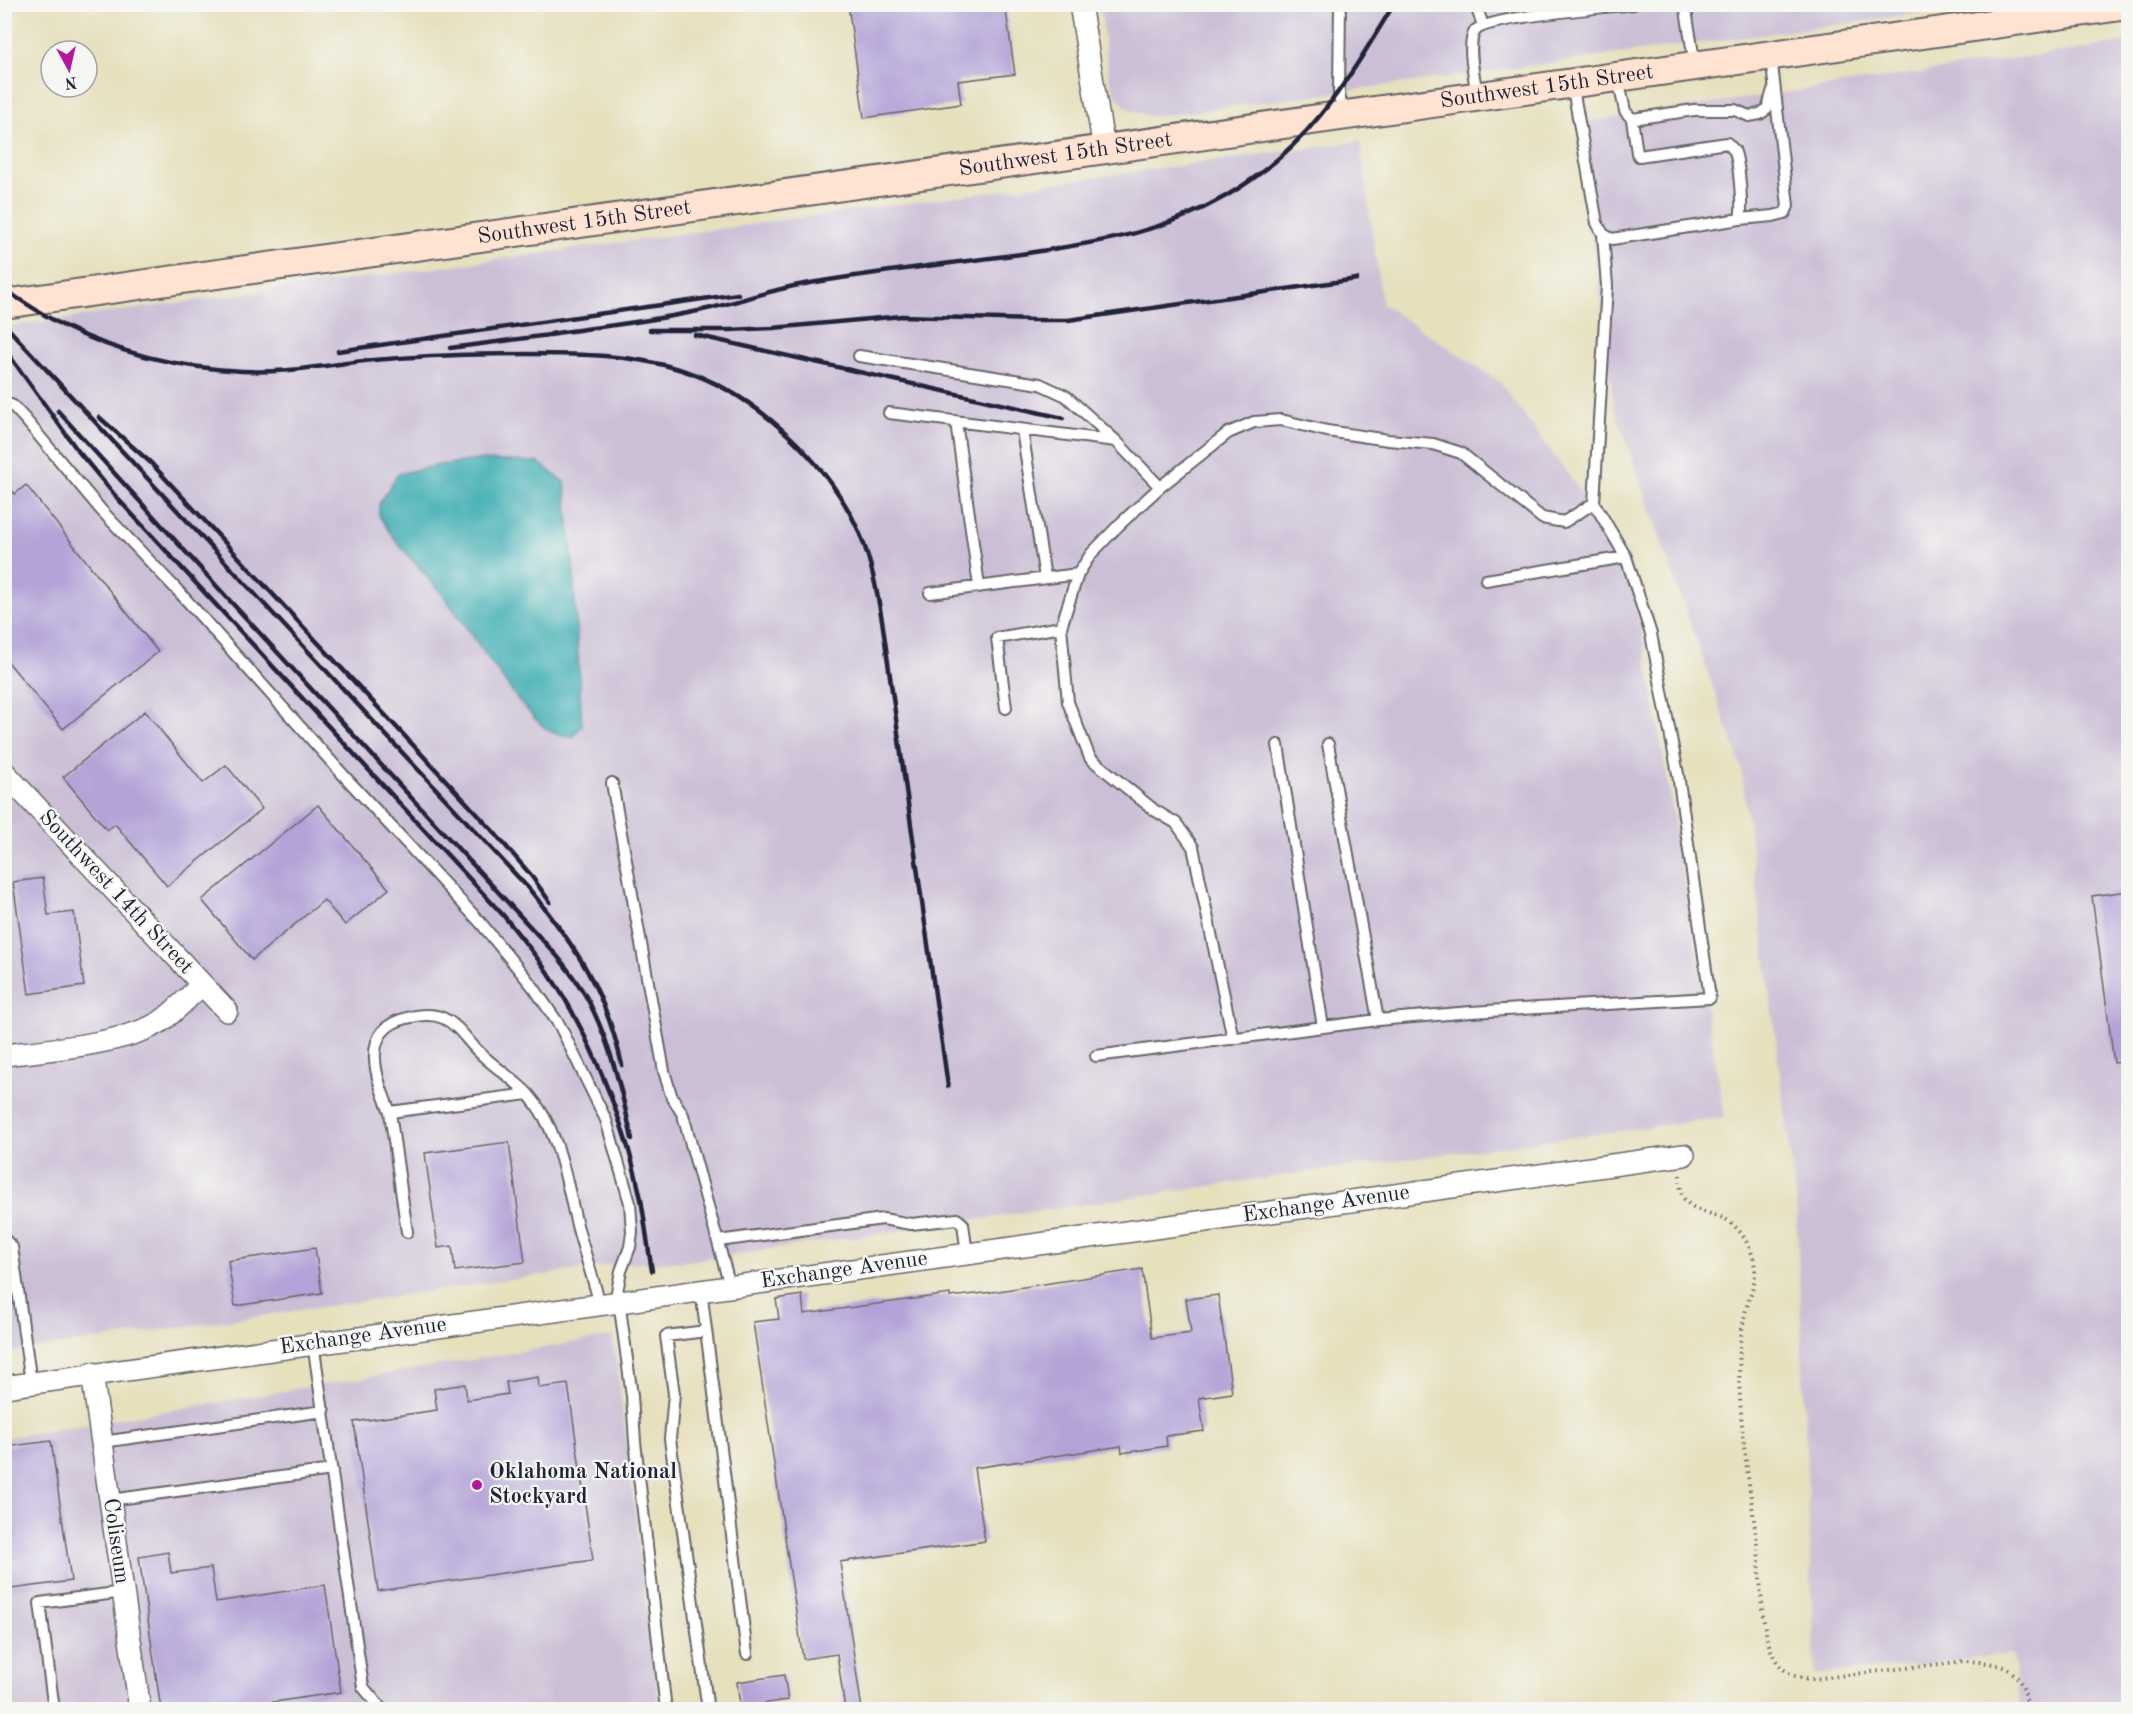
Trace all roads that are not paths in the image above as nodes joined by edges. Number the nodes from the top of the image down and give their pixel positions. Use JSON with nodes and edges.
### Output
{"nodes":[{"id":1,"x":1080,"y":4,"type":"edge"},
{"id":2,"x":1340,"y":4,"type":"edge"},
{"id":3,"x":1475,"y":4,"type":"edge"},
{"id":4,"x":1634,"y":4,"type":"edge"},
{"id":5,"x":1685,"y":4,"type":"edge"},
{"id":6,"x":2128,"y":4,"type":"edge"},
{"id":7,"x":1483,"y":25,"type":"junction"},
{"id":8,"x":1771,"y":55,"type":"junction"},
{"id":9,"x":1695,"y":66,"type":"junction"},
{"id":10,"x":1618,"y":77,"type":"junction"},
{"id":11,"x":1572,"y":83,"type":"junction"},
{"id":12,"x":1773,"y":90,"type":"junction"},
{"id":13,"x":1477,"y":96,"type":"junction"},
{"id":14,"x":1342,"y":116,"type":"junction"},
{"id":15,"x":1632,"y":119,"type":"junction"},
{"id":16,"x":1104,"y":149,"type":"junction"},
{"id":17,"x":1740,"y":219,"type":"junction"},
{"id":18,"x":1603,"y":234,"type":"junction"},
{"id":19,"x":4,"y":304,"type":"edge"},
{"id":20,"x":859,"y":356,"type":"dead end"},
{"id":21,"x":4,"y":402,"type":"edge"},
{"id":22,"x":889,"y":413,"type":"dead end"},
{"id":23,"x":956,"y":422,"type":"junction"},
{"id":24,"x":1023,"y":430,"type":"junction"},
{"id":25,"x":1116,"y":441,"type":"junction"},
{"id":26,"x":1160,"y":487,"type":"junction"},
{"id":27,"x":1594,"y":503,"type":"junction"},
{"id":28,"x":1626,"y":557,"type":"junction"},
{"id":29,"x":1078,"y":574,"type":"junction"},
{"id":30,"x":1045,"y":578,"type":"junction"},
{"id":31,"x":1486,"y":580,"type":"dead end"},
{"id":32,"x":979,"y":586,"type":"junction"},
{"id":33,"x":930,"y":592,"type":"dead end"},
{"id":34,"x":1060,"y":627,"type":"junction"},
{"id":35,"x":1006,"y":708,"type":"dead end"},
{"id":36,"x":1328,"y":744,"type":"dead end"},
{"id":37,"x":1278,"y":745,"type":"dead end"},
{"id":38,"x":4,"y":772,"type":"edge"},
{"id":39,"x":612,"y":783,"type":"dead end"},
{"id":40,"x":202,"y":985,"type":"junction"},
{"id":41,"x":227,"y":1011,"type":"dead end"},
{"id":42,"x":1378,"y":1020,"type":"junction"},
{"id":43,"x":1323,"y":1027,"type":"junction"},
{"id":44,"x":1233,"y":1039,"type":"junction"},
{"id":45,"x":4,"y":1055,"type":"edge"},
{"id":46,"x":1096,"y":1056,"type":"dead end"},
{"id":47,"x":528,"y":1094,"type":"junction"},
{"id":48,"x":390,"y":1112,"type":"junction"},
{"id":49,"x":1681,"y":1156,"type":"road end"},
{"id":50,"x":407,"y":1232,"type":"dead end"},
{"id":51,"x":4,"y":1239,"type":"edge"},
{"id":52,"x":718,"y":1241,"type":"junction"},
{"id":53,"x":967,"y":1254,"type":"junction"},
{"id":54,"x":730,"y":1286,"type":"junction"},
{"id":55,"x":700,"y":1290,"type":"junction"},
{"id":56,"x":611,"y":1302,"type":"junction"},
{"id":57,"x":706,"y":1331,"type":"junction"},
{"id":58,"x":313,"y":1343,"type":"junction"},
{"id":59,"x":92,"y":1373,"type":"junction"},
{"id":60,"x":31,"y":1383,"type":"junction"},
{"id":61,"x":4,"y":1387,"type":"edge"},
{"id":62,"x":324,"y":1411,"type":"junction"},
{"id":63,"x":102,"y":1442,"type":"junction"},
{"id":64,"x":332,"y":1470,"type":"junction"},
{"id":65,"x":110,"y":1500,"type":"junction"},
{"id":66,"x":123,"y":1592,"type":"junction"},
{"id":67,"x":747,"y":1654,"type":"dead end"},
{"id":68,"x":54,"y":1710,"type":"edge"},
{"id":69,"x":140,"y":1710,"type":"edge"},
{"id":70,"x":379,"y":1710,"type":"edge"},
{"id":71,"x":666,"y":1710,"type":"edge"},
{"id":72,"x":708,"y":1710,"type":"edge"}],
"edges":[{"from":1,"to":16,"type":"street"},
{"from":2,"to":14,"type":"lane"},
{"from":3,"to":7,"type":"lane"},
{"from":4,"to":7,"type":"lane"},
{"from":5,"to":9,"type":"lane"},
{"from":6,"to":8,"type":"main road","name":"Southwest 15th Street"},
{"from":7,"to":13,"type":"lane"},
{"from":8,"to":9,"type":"main road","name":"Southwest 15th Street"},
{"from":8,"to":12,"type":"lane"},
{"from":9,"to":10,"type":"main road","name":"Southwest 15th Street"},
{"from":10,"to":11,"type":"main road","name":"Southwest 15th Street"},
{"from":10,"to":15,"type":"lane"},
{"from":11,"to":13,"type":"main road","name":"Southwest 15th Street"},
{"from":11,"to":18,"type":"lane"},
{"from":12,"to":15,"type":"lane"},
{"from":12,"to":17,"type":"lane"},
{"from":13,"to":14,"type":"main road","name":"Southwest 15th Street"},
{"from":14,"to":16,"type":"main road","name":"Southwest 15th Street"},
{"from":15,"to":17,"type":"lane"},
{"from":16,"to":19,"type":"main road","name":"Southwest 15th Street"},
{"from":17,"to":18,"type":"lane"},
{"from":18,"to":27,"type":"lane"},
{"from":20,"to":25,"type":"lane"},
{"from":21,"to":56,"type":"lane"},
{"from":22,"to":23,"type":"lane"},
{"from":23,"to":24,"type":"lane"},
{"from":23,"to":32,"type":"lane"},
{"from":24,"to":25,"type":"lane"},
{"from":24,"to":30,"type":"lane"},
{"from":25,"to":26,"type":"lane"},
{"from":26,"to":27,"type":"lane"},
{"from":26,"to":29,"type":"lane"},
{"from":27,"to":28,"type":"lane"},
{"from":28,"to":31,"type":"lane"},
{"from":28,"to":42,"type":"lane"},
{"from":29,"to":30,"type":"lane"},
{"from":29,"to":34,"type":"lane"},
{"from":30,"to":32,"type":"lane"},
{"from":32,"to":33,"type":"lane"},
{"from":34,"to":35,"type":"lane"},
{"from":34,"to":44,"type":"lane"},
{"from":36,"to":42,"type":"lane"},
{"from":37,"to":43,"type":"lane"},
{"from":38,"to":40,"type":"street","name":"Southwest 14th Street"},
{"from":39,"to":52,"type":"lane"},
{"from":40,"to":41,"type":"street","name":"Southwest 14th Street"},
{"from":40,"to":45,"type":"street"},
{"from":42,"to":43,"type":"lane"},
{"from":43,"to":44,"type":"lane"},
{"from":44,"to":46,"type":"lane"},
{"from":47,"to":48,"type":"lane"},
{"from":47,"to":48,"type":"lane"},
{"from":47,"to":56,"type":"lane"},
{"from":48,"to":50,"type":"lane"},
{"from":49,"to":53,"type":"street","name":"Exchange Avenue"},
{"from":51,"to":60,"type":"lane"},
{"from":52,"to":53,"type":"lane"},
{"from":52,"to":54,"type":"lane"},
{"from":53,"to":54,"type":"street","name":"Exchange Avenue"},
{"from":54,"to":55,"type":"street","name":"Exchange Avenue"},
{"from":55,"to":56,"type":"street","name":"Exchange Avenue"},
{"from":55,"to":57,"type":"lane"},
{"from":56,"to":58,"type":"street","name":"Exchange Avenue"},
{"from":56,"to":71,"type":"lane"},
{"from":57,"to":67,"type":"lane"},
{"from":57,"to":72,"type":"lane"},
{"from":58,"to":59,"type":"street","name":"Exchange Avenue"},
{"from":58,"to":62,"type":"lane"},
{"from":59,"to":60,"type":"street","name":"Exchange Avenue"},
{"from":59,"to":63,"type":"street","name":"Coliseum"},
{"from":60,"to":61,"type":"street","name":"Exchange Avenue"},
{"from":62,"to":63,"type":"lane"},
{"from":62,"to":64,"type":"lane"},
{"from":63,"to":65,"type":"street","name":"Coliseum"},
{"from":64,"to":65,"type":"lane"},
{"from":64,"to":70,"type":"lane"},
{"from":65,"to":66,"type":"street","name":"Coliseum"},
{"from":66,"to":68,"type":"lane"},
{"from":66,"to":69,"type":"street","name":"Coliseum"}]}
